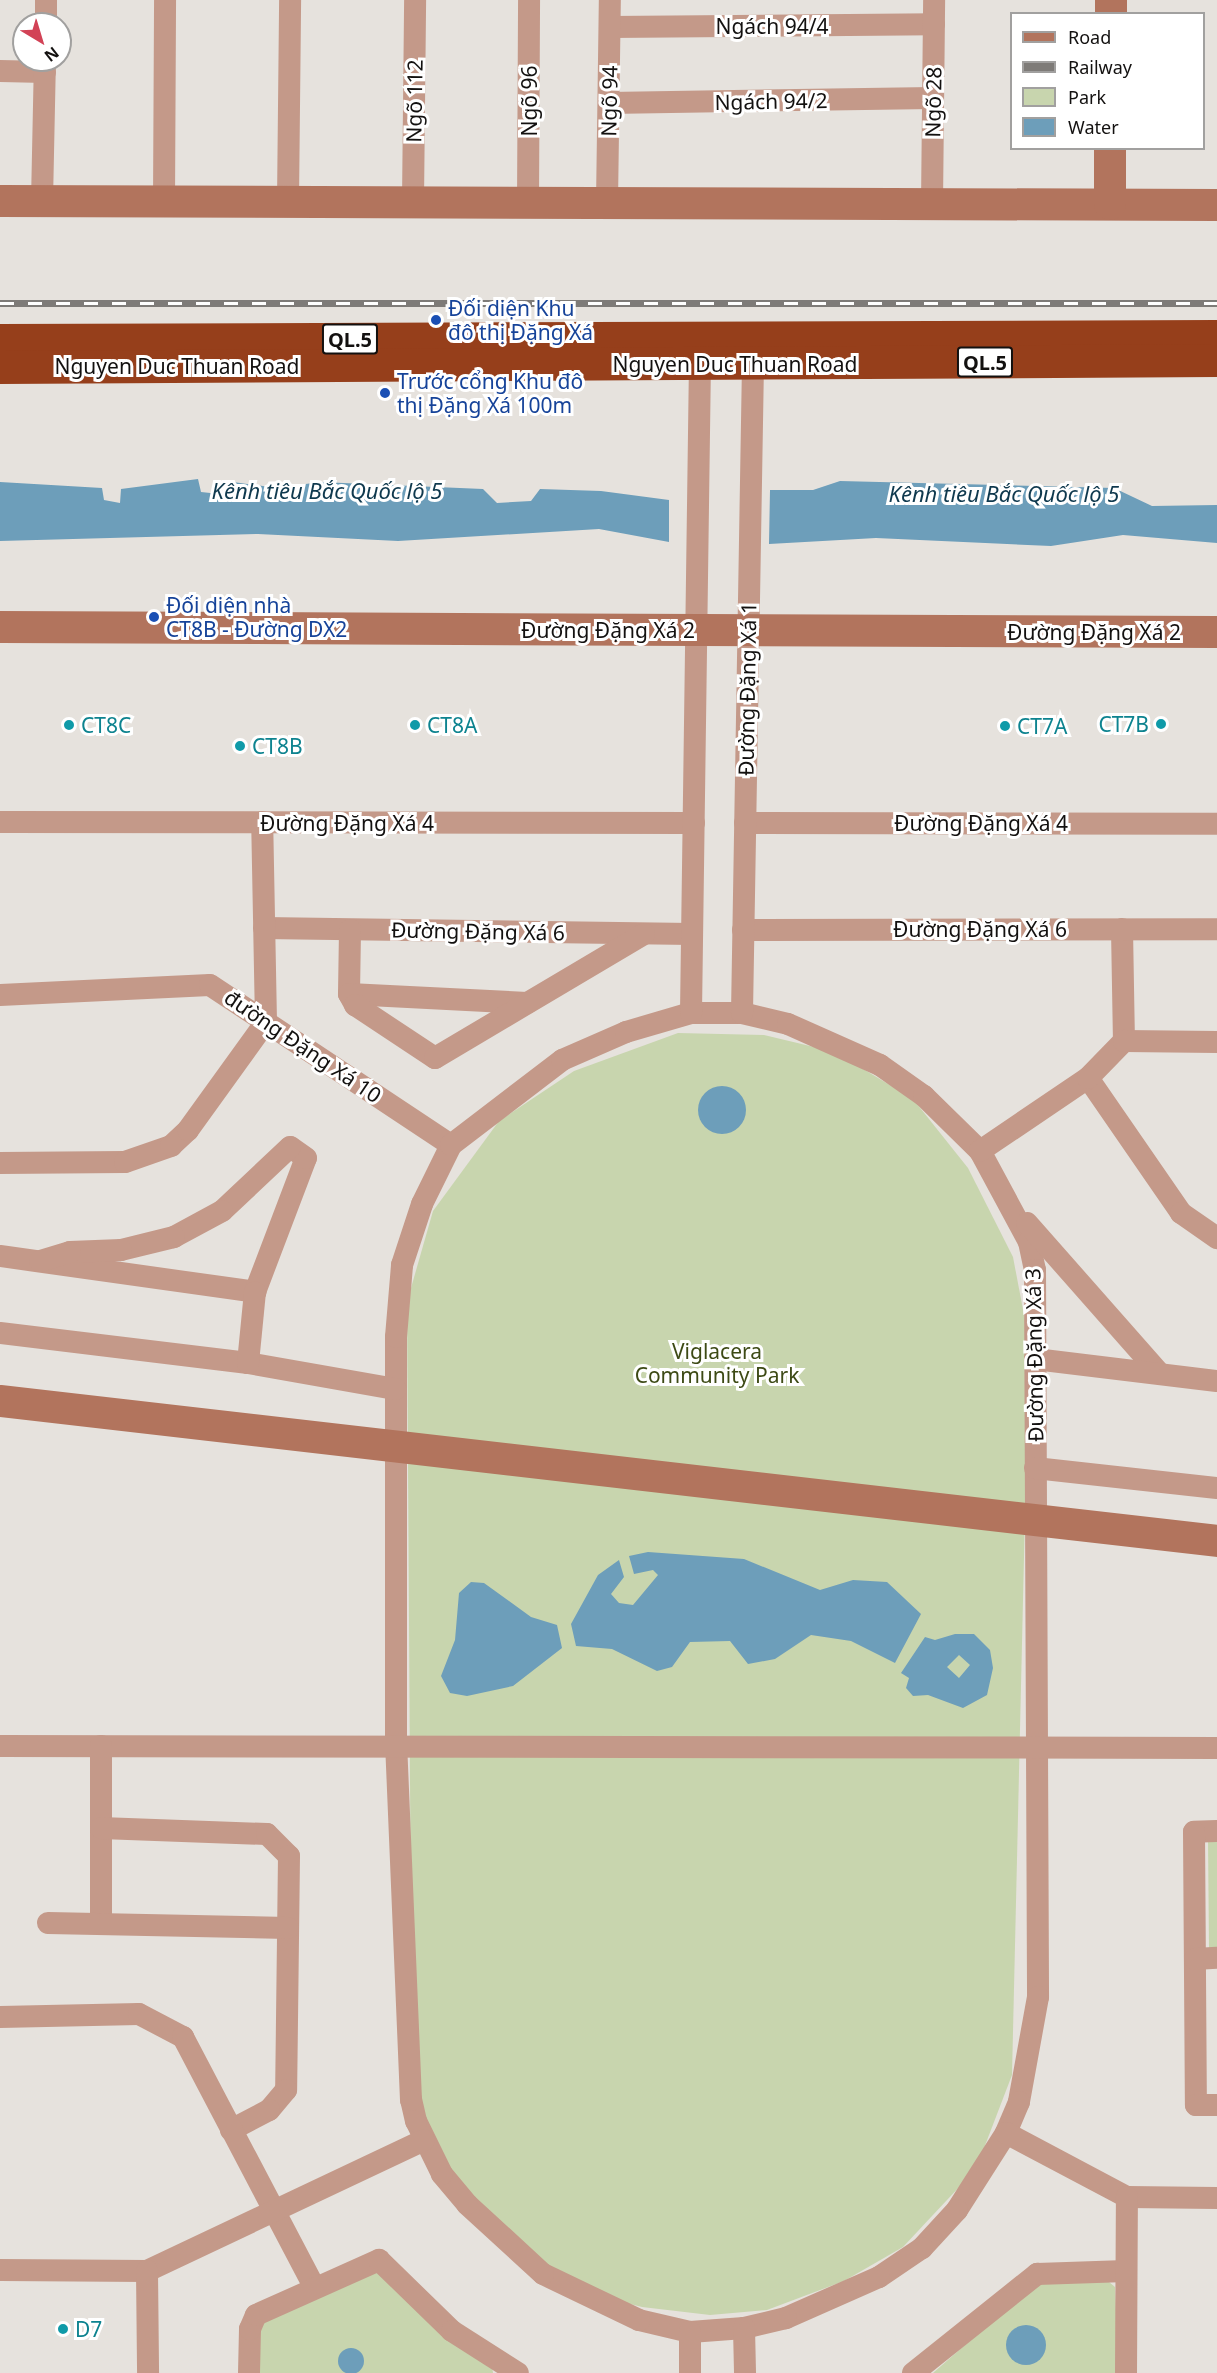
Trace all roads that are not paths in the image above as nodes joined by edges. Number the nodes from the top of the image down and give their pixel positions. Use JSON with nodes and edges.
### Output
{"nodes":[{"id":1,"x":165,"y":0,"type":"edge"},
{"id":2,"x":290,"y":0,"type":"edge"},
{"id":3,"x":416,"y":0,"type":"edge"},
{"id":4,"x":529,"y":0,"type":"edge"},
{"id":5,"x":610,"y":0,"type":"edge"},
{"id":6,"x":934,"y":0,"type":"edge"},
{"id":7,"x":934,"y":24,"type":"junction"},
{"id":8,"x":610,"y":27,"type":"junction"},
{"id":9,"x":45,"y":72,"type":"edge"},
{"id":10,"x":933,"y":98,"type":"junction"},
{"id":11,"x":609,"y":103,"type":"junction"},
{"id":12,"x":1110,"y":150,"type":"edge"},
{"id":13,"x":0,"y":201,"type":"edge"},
{"id":14,"x":42,"y":201,"type":"junction"},
{"id":15,"x":164,"y":202,"type":"junction"},
{"id":16,"x":288,"y":202,"type":"junction"},
{"id":17,"x":413,"y":202,"type":"junction"},
{"id":18,"x":528,"y":203,"type":"junction"},
{"id":19,"x":607,"y":203,"type":"junction"},
{"id":20,"x":932,"y":204,"type":"junction"},
{"id":21,"x":1110,"y":204,"type":"junction"},
{"id":22,"x":1217,"y":204,"type":"edge"},
{"id":23,"x":1217,"y":336,"type":"edge"},
{"id":24,"x":0,"y":340,"type":"edge"},
{"id":25,"x":700,"y":351,"type":"junction"},
{"id":26,"x":753,"y":351,"type":"junction"},
{"id":27,"x":1217,"y":360,"type":"edge"},
{"id":28,"x":0,"y":367,"type":"edge"},
{"id":29,"x":0,"y":627,"type":"edge"},
{"id":30,"x":696,"y":630,"type":"junction"},
{"id":31,"x":748,"y":630,"type":"junction"},
{"id":32,"x":1217,"y":632,"type":"edge"},
{"id":33,"x":0,"y":822,"type":"edge"},
{"id":34,"x":262,"y":822,"type":"junction"},
{"id":35,"x":694,"y":823,"type":"junction"},
{"id":36,"x":745,"y":823,"type":"junction"},
{"id":37,"x":1217,"y":824,"type":"edge"},
{"id":38,"x":264,"y":928,"type":"junction"},
{"id":39,"x":1122,"y":929,"type":"junction"},
{"id":40,"x":1217,"y":929,"type":"edge"},
{"id":41,"x":350,"y":930,"type":"junction"},
{"id":42,"x":743,"y":930,"type":"junction"},
{"id":43,"x":644,"y":934,"type":"junction"},
{"id":44,"x":692,"y":934,"type":"junction"},
{"id":45,"x":349,"y":994,"type":"junction"},
{"id":46,"x":0,"y":995,"type":"edge"},
{"id":47,"x":527,"y":1003,"type":"junction"},
{"id":48,"x":691,"y":1013,"type":"junction"},
{"id":49,"x":742,"y":1013,"type":"junction"},
{"id":50,"x":266,"y":1022,"type":"junction"},
{"id":51,"x":1124,"y":1041,"type":"junction"},
{"id":52,"x":1217,"y":1042,"type":"edge"},
{"id":53,"x":1088,"y":1077,"type":"junction"},
{"id":54,"x":451,"y":1145,"type":"junction"},
{"id":55,"x":980,"y":1151,"type":"junction"},
{"id":56,"x":0,"y":1163,"type":"edge"},
{"id":57,"x":1014,"y":1208,"type":"junction"},
{"id":58,"x":1217,"y":1238,"type":"edge"},
{"id":59,"x":0,"y":1256,"type":"edge"},
{"id":60,"x":40,"y":1261,"type":"junction"},
{"id":61,"x":255,"y":1292,"type":"junction"},
{"id":62,"x":0,"y":1333,"type":"edge"},
{"id":63,"x":1035,"y":1359,"type":"junction"},
{"id":64,"x":248,"y":1363,"type":"junction"},
{"id":65,"x":1160,"y":1374,"type":"junction"},
{"id":66,"x":1217,"y":1381,"type":"edge"},
{"id":67,"x":396,"y":1389,"type":"junction"},
{"id":68,"x":0,"y":1401,"type":"edge"},
{"id":69,"x":396,"y":1445,"type":"junction"},
{"id":70,"x":1035,"y":1468,"type":"junction"},
{"id":71,"x":1217,"y":1488,"type":"edge"},
{"id":72,"x":1035,"y":1520,"type":"junction"},
{"id":73,"x":1217,"y":1541,"type":"edge"},
{"id":74,"x":0,"y":1746,"type":"edge"},
{"id":75,"x":101,"y":1746,"type":"junction"},
{"id":76,"x":396,"y":1747,"type":"junction"},
{"id":77,"x":1037,"y":1748,"type":"junction"},
{"id":78,"x":1217,"y":1748,"type":"edge"},
{"id":79,"x":101,"y":1828,"type":"junction"},
{"id":80,"x":1217,"y":1831,"type":"edge"},
{"id":81,"x":101,"y":1922,"type":"junction"},
{"id":82,"x":48,"y":1923,"type":"dead end"},
{"id":83,"x":288,"y":1928,"type":"junction"},
{"id":84,"x":1206,"y":1959,"type":"edge"},
{"id":85,"x":0,"y":2017,"type":"edge"},
{"id":86,"x":1217,"y":2105,"type":"edge"},
{"id":87,"x":231,"y":2130,"type":"junction"},
{"id":88,"x":1006,"y":2133,"type":"junction"},
{"id":89,"x":424,"y":2140,"type":"junction"},
{"id":90,"x":1119,"y":2193,"type":"junction"},
{"id":91,"x":1217,"y":2198,"type":"edge"},
{"id":92,"x":272,"y":2208,"type":"junction"},
{"id":93,"x":0,"y":2270,"type":"edge"},
{"id":94,"x":147,"y":2271,"type":"junction"},
{"id":95,"x":1119,"y":2271,"type":"junction"},
{"id":96,"x":313,"y":2285,"type":"junction"},
{"id":97,"x":744,"y":2328,"type":"junction"},
{"id":98,"x":690,"y":2332,"type":"junction"},
{"id":99,"x":148,"y":2373,"type":"edge"},
{"id":100,"x":249,"y":2373,"type":"edge"},
{"id":101,"x":518,"y":2373,"type":"edge"},
{"id":102,"x":690,"y":2373,"type":"edge"},
{"id":103,"x":745,"y":2373,"type":"edge"},
{"id":104,"x":913,"y":2373,"type":"edge"},
{"id":105,"x":1126,"y":2373,"type":"edge"}],
"edges":[{"from":1,"to":15,"type":"street"},
{"from":2,"to":16,"type":"street"},
{"from":3,"to":17,"type":"street","name":"Ngõ 112"},
{"from":4,"to":18,"type":"street","name":"Ngõ 96"},
{"from":5,"to":8,"type":"street","name":"Ngõ 94"},
{"from":6,"to":7,"type":"street","name":"Ngõ 28"},
{"from":7,"to":8,"type":"street","name":"Ngách 94/4"},
{"from":7,"to":10,"type":"street","name":"Ngõ 28"},
{"from":8,"to":11,"type":"street","name":"Ngõ 94"},
{"from":9,"to":14,"type":"street"},
{"from":10,"to":11,"type":"street","name":"Ngách 94/2"},
{"from":10,"to":20,"type":"street","name":"Ngõ 28"},
{"from":11,"to":19,"type":"street","name":"Ngõ 94"},
{"from":12,"to":21,"type":"street"},
{"from":13,"to":14,"type":"street"},
{"from":14,"to":15,"type":"street"},
{"from":15,"to":16,"type":"street"},
{"from":16,"to":17,"type":"street"},
{"from":17,"to":18,"type":"street"},
{"from":18,"to":19,"type":"street"},
{"from":19,"to":20,"type":"street"},
{"from":20,"to":21,"type":"street"},
{"from":21,"to":22,"type":"street"},
{"from":23,"to":26,"type":"highway","name":"Nguyen Duc Thuan Road","number":"QL.5"},
{"from":24,"to":25,"type":"highway","name":"Nguyen Duc Thuan Road","number":"QL.5"},
{"from":25,"to":26,"type":"highway","name":"Nguyen Duc Thuan Road","number":"QL.5"},
{"from":25,"to":28,"type":"highway","name":"Nguyen Duc Thuan Road","number":"QL.5"},
{"from":25,"to":30,"type":"street"},
{"from":26,"to":27,"type":"highway","name":"Nguyen Duc Thuan Road","number":"QL.5"},
{"from":26,"to":31,"type":"street","name":"Đường Đặng Xá 1"},
{"from":29,"to":30,"type":"street","name":"Đường Đặng Xá 2"},
{"from":30,"to":31,"type":"street","name":"Đường Đặng Xá 2"},
{"from":30,"to":35,"type":"street"},
{"from":31,"to":32,"type":"street","name":"Đường Đặng Xá 2"},
{"from":31,"to":36,"type":"street","name":"Đường Đặng Xá 1"},
{"from":33,"to":34,"type":"street","name":"Đường Đặng Xá 4"},
{"from":34,"to":35,"type":"street","name":"Đường Đặng Xá 4"},
{"from":34,"to":38,"type":"street"},
{"from":35,"to":44,"type":"street"},
{"from":36,"to":37,"type":"street","name":"Đường Đặng Xá 4"},
{"from":36,"to":42,"type":"street","name":"Đường Đặng Xá 1"},
{"from":38,"to":41,"type":"street","name":"Đường Đặng Xá 6"},
{"from":38,"to":50,"type":"street"},
{"from":39,"to":40,"type":"street","name":"Đường Đặng Xá 6"},
{"from":39,"to":42,"type":"street","name":"Đường Đặng Xá 6"},
{"from":39,"to":51,"type":"street"},
{"from":41,"to":43,"type":"street","name":"Đường Đặng Xá 6"},
{"from":41,"to":45,"type":"street"},
{"from":42,"to":49,"type":"street","name":"Đường Đặng Xá 1"},
{"from":43,"to":44,"type":"street","name":"Đường Đặng Xá 6"},
{"from":43,"to":47,"type":"street"},
{"from":44,"to":48,"type":"street"},
{"from":45,"to":47,"type":"street"},
{"from":45,"to":47,"type":"street"},
{"from":46,"to":50,"type":"street","name":"đường Đặng Xá 10"},
{"from":48,"to":49,"type":"street","name":"Đường Đặng Xá 3"},
{"from":48,"to":54,"type":"street","name":"Đường Đặng Xá 3"},
{"from":49,"to":55,"type":"street","name":"Đường Đặng Xá 3"},
{"from":50,"to":54,"type":"street","name":"đường Đặng Xá 10"},
{"from":50,"to":56,"type":"street"},
{"from":51,"to":52,"type":"street"},
{"from":51,"to":53,"type":"street"},
{"from":53,"to":55,"type":"street"},
{"from":53,"to":58,"type":"street"},
{"from":54,"to":67,"type":"street","name":"Đường Đặng Xá 3"},
{"from":55,"to":57,"type":"street","name":"Đường Đặng Xá 3"},
{"from":57,"to":63,"type":"street","name":"Đường Đặng Xá 3"},
{"from":57,"to":65,"type":"street"},
{"from":59,"to":60,"type":"street"},
{"from":60,"to":61,"type":"street"},
{"from":60,"to":61,"type":"street"},
{"from":61,"to":64,"type":"street"},
{"from":62,"to":64,"type":"street"},
{"from":63,"to":65,"type":"street"},
{"from":63,"to":70,"type":"street","name":"Đường Đặng Xá 3"},
{"from":64,"to":67,"type":"street"},
{"from":65,"to":66,"type":"street"},
{"from":67,"to":69,"type":"street","name":"Đường Đặng Xá 3"},
{"from":68,"to":69,"type":"street"},
{"from":69,"to":72,"type":"street"},
{"from":69,"to":76,"type":"street","name":"Đường Đặng Xá 3"},
{"from":70,"to":71,"type":"street"},
{"from":70,"to":72,"type":"street","name":"Đường Đặng Xá 3"},
{"from":72,"to":73,"type":"street"},
{"from":72,"to":77,"type":"street","name":"Đường Đặng Xá 3"},
{"from":74,"to":75,"type":"street"},
{"from":75,"to":76,"type":"street"},
{"from":75,"to":79,"type":"street"},
{"from":76,"to":77,"type":"street"},
{"from":76,"to":89,"type":"street","name":"Đường Đặng Xá 3"},
{"from":77,"to":78,"type":"street"},
{"from":77,"to":88,"type":"street","name":"Đường Đặng Xá 3"},
{"from":79,"to":81,"type":"street"},
{"from":79,"to":83,"type":"street"},
{"from":80,"to":84,"type":"street"},
{"from":81,"to":82,"type":"street"},
{"from":81,"to":83,"type":"street"},
{"from":83,"to":87,"type":"street"},
{"from":84,"to":86,"type":"street"},
{"from":85,"to":87,"type":"street"},
{"from":87,"to":92,"type":"street"},
{"from":88,"to":90,"type":"street"},
{"from":88,"to":97,"type":"street","name":"Đường Đặng Xá 3"},
{"from":89,"to":92,"type":"street"},
{"from":89,"to":98,"type":"street","name":"Đường Đặng Xá 3"},
{"from":90,"to":91,"type":"street"},
{"from":90,"to":95,"type":"street"},
{"from":92,"to":94,"type":"street"},
{"from":92,"to":96,"type":"street"},
{"from":93,"to":94,"type":"street"},
{"from":94,"to":99,"type":"street"},
{"from":95,"to":104,"type":"street"},
{"from":95,"to":105,"type":"street"},
{"from":96,"to":100,"type":"street"},
{"from":96,"to":101,"type":"street"},
{"from":97,"to":98,"type":"street","name":"Đường Đặng Xá 3"},
{"from":97,"to":103,"type":"street"},
{"from":98,"to":102,"type":"street"}]}
